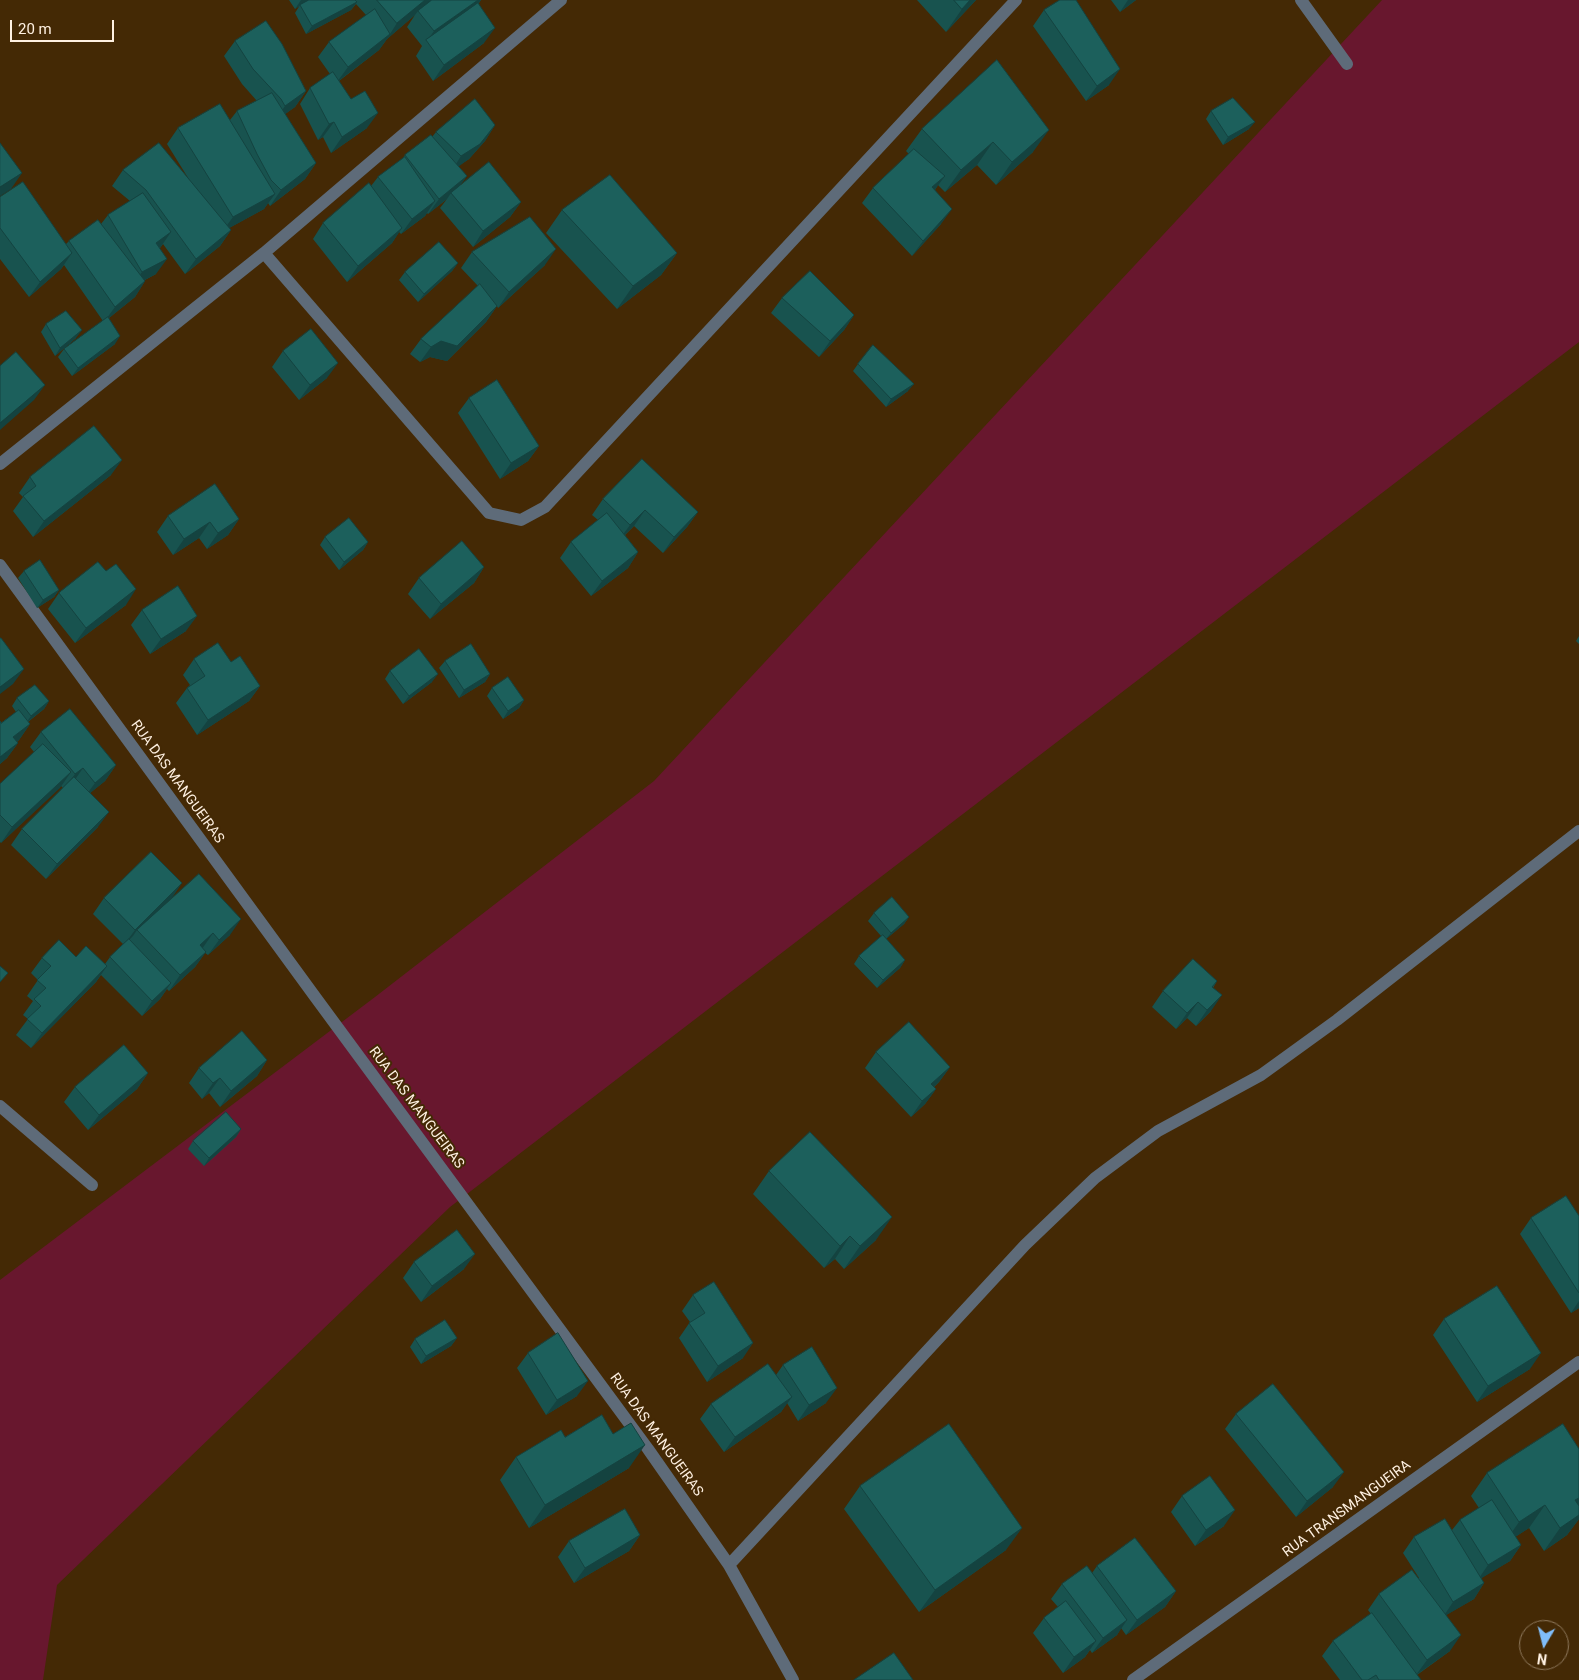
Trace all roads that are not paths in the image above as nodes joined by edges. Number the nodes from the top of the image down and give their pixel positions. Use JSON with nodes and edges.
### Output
{"nodes":[{"id":1,"x":561,"y":0,"type":"edge"},
{"id":2,"x":1016,"y":0,"type":"edge"},
{"id":3,"x":1301,"y":0,"type":"edge"},
{"id":4,"x":1347,"y":64,"type":"dead end"},
{"id":5,"x":264,"y":253,"type":"junction"},
{"id":6,"x":0,"y":464,"type":"edge"},
{"id":7,"x":0,"y":565,"type":"edge"},
{"id":8,"x":1579,"y":831,"type":"edge"},
{"id":9,"x":0,"y":1106,"type":"edge"},
{"id":10,"x":92,"y":1185,"type":"dead end"},
{"id":11,"x":1579,"y":1362,"type":"edge"},
{"id":12,"x":729,"y":1565,"type":"junction"},
{"id":13,"x":793,"y":1680,"type":"edge"},
{"id":14,"x":1133,"y":1680,"type":"edge"}],
"edges":[{"from":1,"to":5,"type":"street"},
{"from":2,"to":5,"type":"street"},
{"from":3,"to":4,"type":"street"},
{"from":5,"to":6,"type":"street"},
{"from":7,"to":12,"type":"street","name":"RUA DAS MANGUEIRAS"},
{"from":8,"to":12,"type":"street"},
{"from":9,"to":10,"type":"street"},
{"from":11,"to":14,"type":"street","name":"RUA TRANSMANGUEIRA"},
{"from":12,"to":13,"type":"street","name":"RUA DAS MANGUEIRAS"}]}
